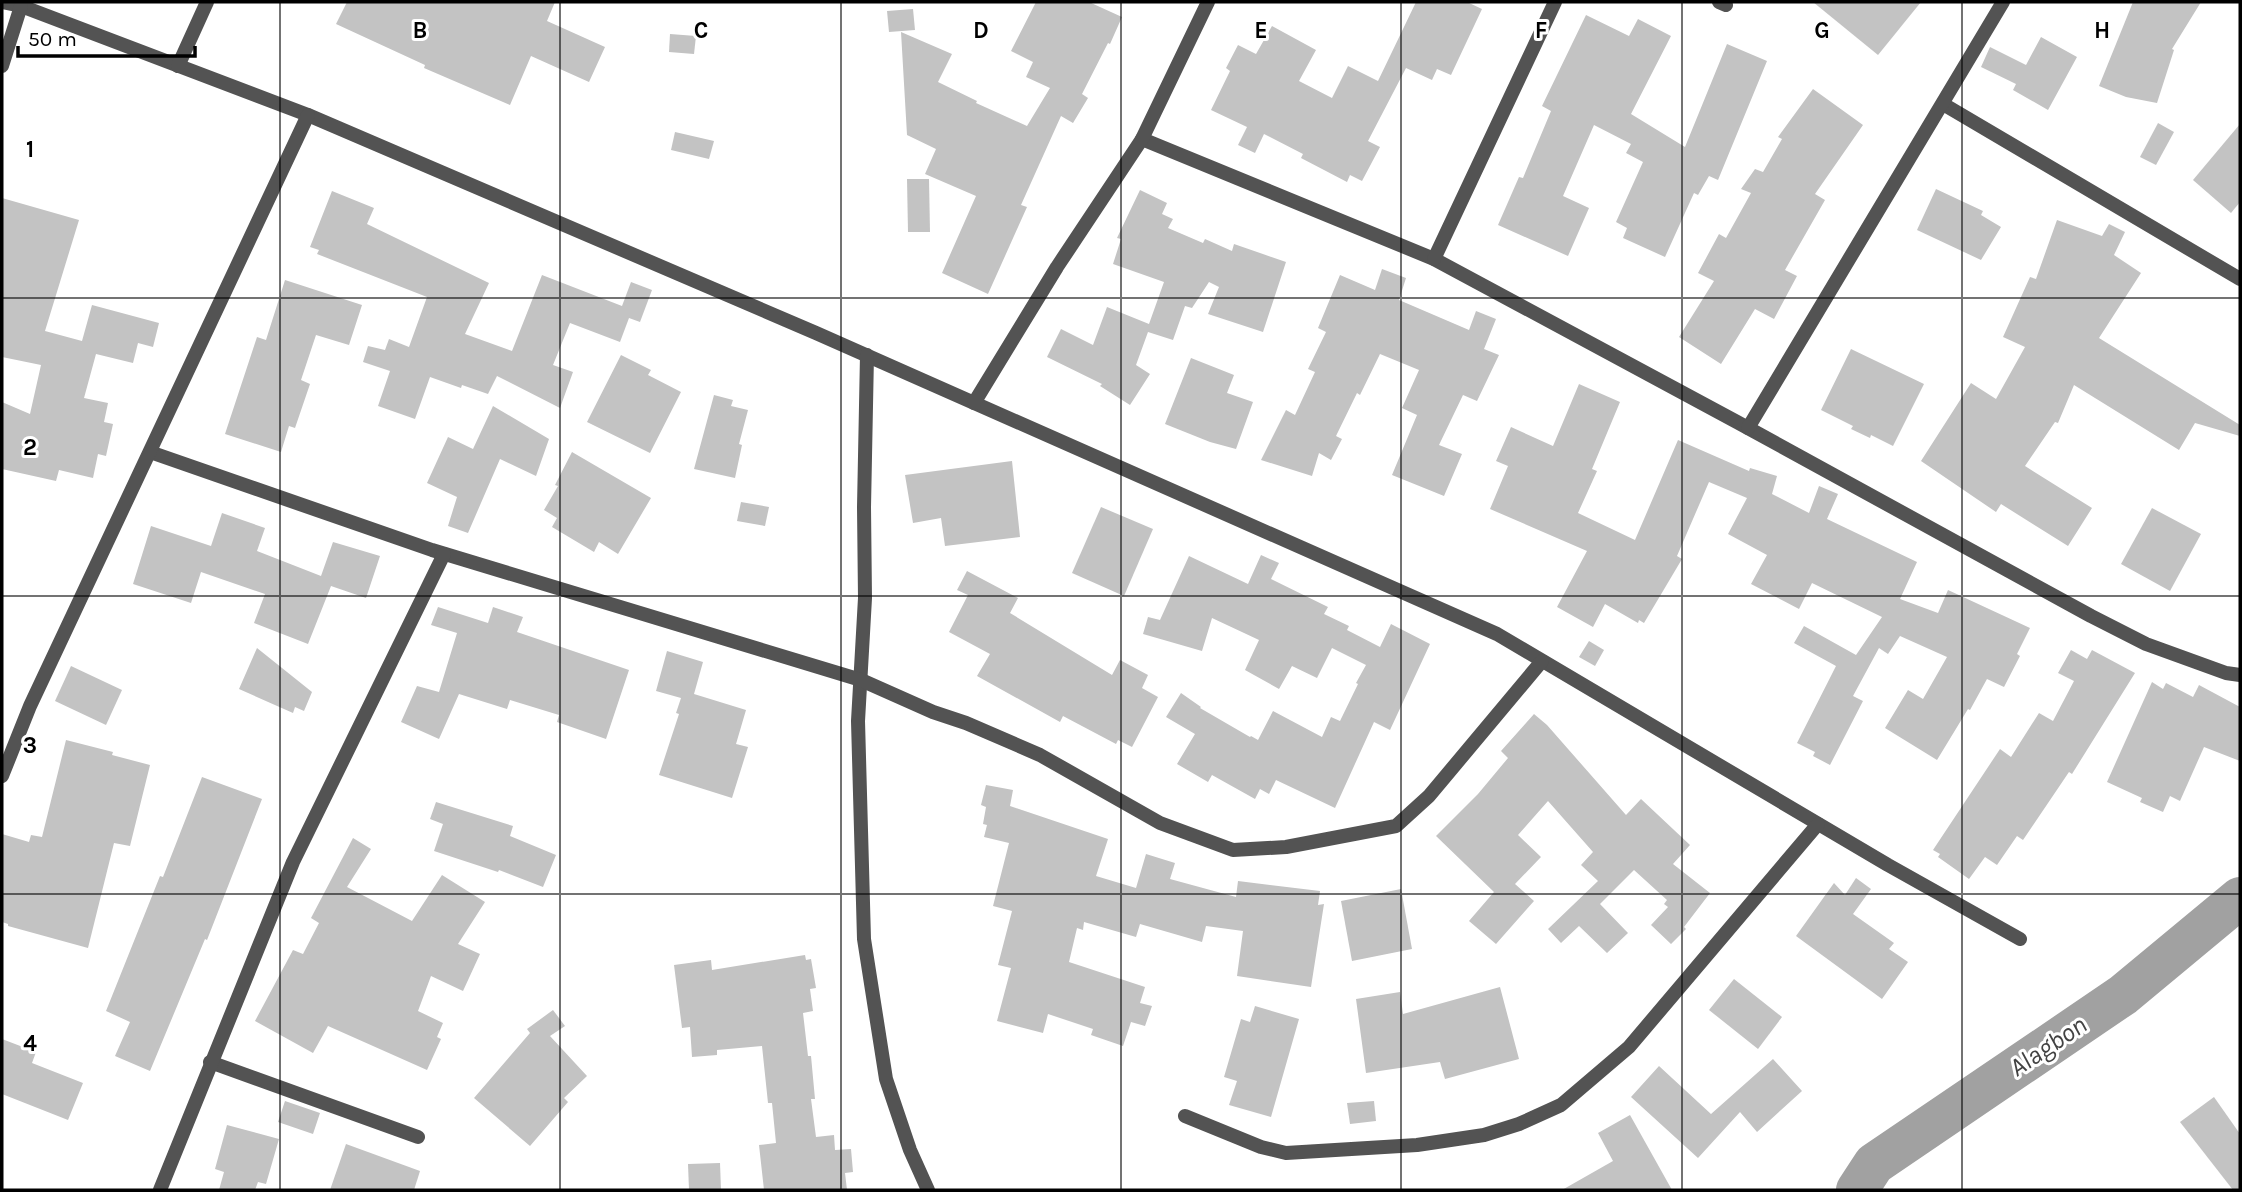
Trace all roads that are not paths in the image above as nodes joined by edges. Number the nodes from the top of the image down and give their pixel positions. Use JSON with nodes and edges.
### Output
{"nodes":[{"id":1,"x":2,"y":2,"type":"edge"},
{"id":2,"x":207,"y":2,"type":"edge"},
{"id":3,"x":1208,"y":2,"type":"edge"},
{"id":4,"x":1555,"y":2,"type":"edge"},
{"id":5,"x":2003,"y":2,"type":"edge"},
{"id":6,"x":20,"y":6,"type":"junction"},
{"id":7,"x":2,"y":66,"type":"edge"},
{"id":8,"x":178,"y":66,"type":"junction"},
{"id":9,"x":1943,"y":104,"type":"junction"},
{"id":10,"x":308,"y":115,"type":"junction"},
{"id":11,"x":1142,"y":139,"type":"junction"},
{"id":12,"x":1434,"y":259,"type":"junction"},
{"id":13,"x":2240,"y":279,"type":"edge"},
{"id":14,"x":867,"y":355,"type":"junction"},
{"id":15,"x":974,"y":403,"type":"junction"},
{"id":16,"x":1748,"y":428,"type":"junction"},
{"id":17,"x":150,"y":452,"type":"junction"},
{"id":18,"x":444,"y":554,"type":"junction"},
{"id":19,"x":1542,"y":661,"type":"junction"},
{"id":20,"x":2240,"y":675,"type":"edge"},
{"id":21,"x":861,"y":680,"type":"junction"},
{"id":22,"x":2,"y":776,"type":"edge"},
{"id":23,"x":1818,"y":824,"type":"junction"},
{"id":24,"x":2020,"y":939,"type":"dead end"},
{"id":25,"x":210,"y":1062,"type":"junction"},
{"id":26,"x":1185,"y":1116,"type":"dead end"},
{"id":27,"x":418,"y":1137,"type":"dead end"},
{"id":28,"x":160,"y":1190,"type":"edge"},
{"id":29,"x":928,"y":1190,"type":"edge"}],
"edges":[{"from":1,"to":6,"type":"street"},
{"from":2,"to":8,"type":"street"},
{"from":3,"to":11,"type":"street"},
{"from":4,"to":12,"type":"street"},
{"from":5,"to":9,"type":"street"},
{"from":6,"to":7,"type":"street"},
{"from":6,"to":8,"type":"street"},
{"from":8,"to":10,"type":"street"},
{"from":9,"to":13,"type":"street"},
{"from":9,"to":16,"type":"street"},
{"from":10,"to":14,"type":"street"},
{"from":10,"to":17,"type":"street"},
{"from":11,"to":12,"type":"street"},
{"from":11,"to":15,"type":"street"},
{"from":12,"to":16,"type":"street"},
{"from":14,"to":15,"type":"street"},
{"from":14,"to":21,"type":"street"},
{"from":15,"to":19,"type":"street"},
{"from":16,"to":20,"type":"street"},
{"from":17,"to":18,"type":"street"},
{"from":17,"to":22,"type":"street"},
{"from":18,"to":21,"type":"street"},
{"from":18,"to":25,"type":"street"},
{"from":19,"to":21,"type":"street"},
{"from":19,"to":23,"type":"street"},
{"from":21,"to":29,"type":"street"},
{"from":23,"to":24,"type":"street"},
{"from":23,"to":26,"type":"street"},
{"from":25,"to":27,"type":"street"},
{"from":25,"to":28,"type":"street"}]}
